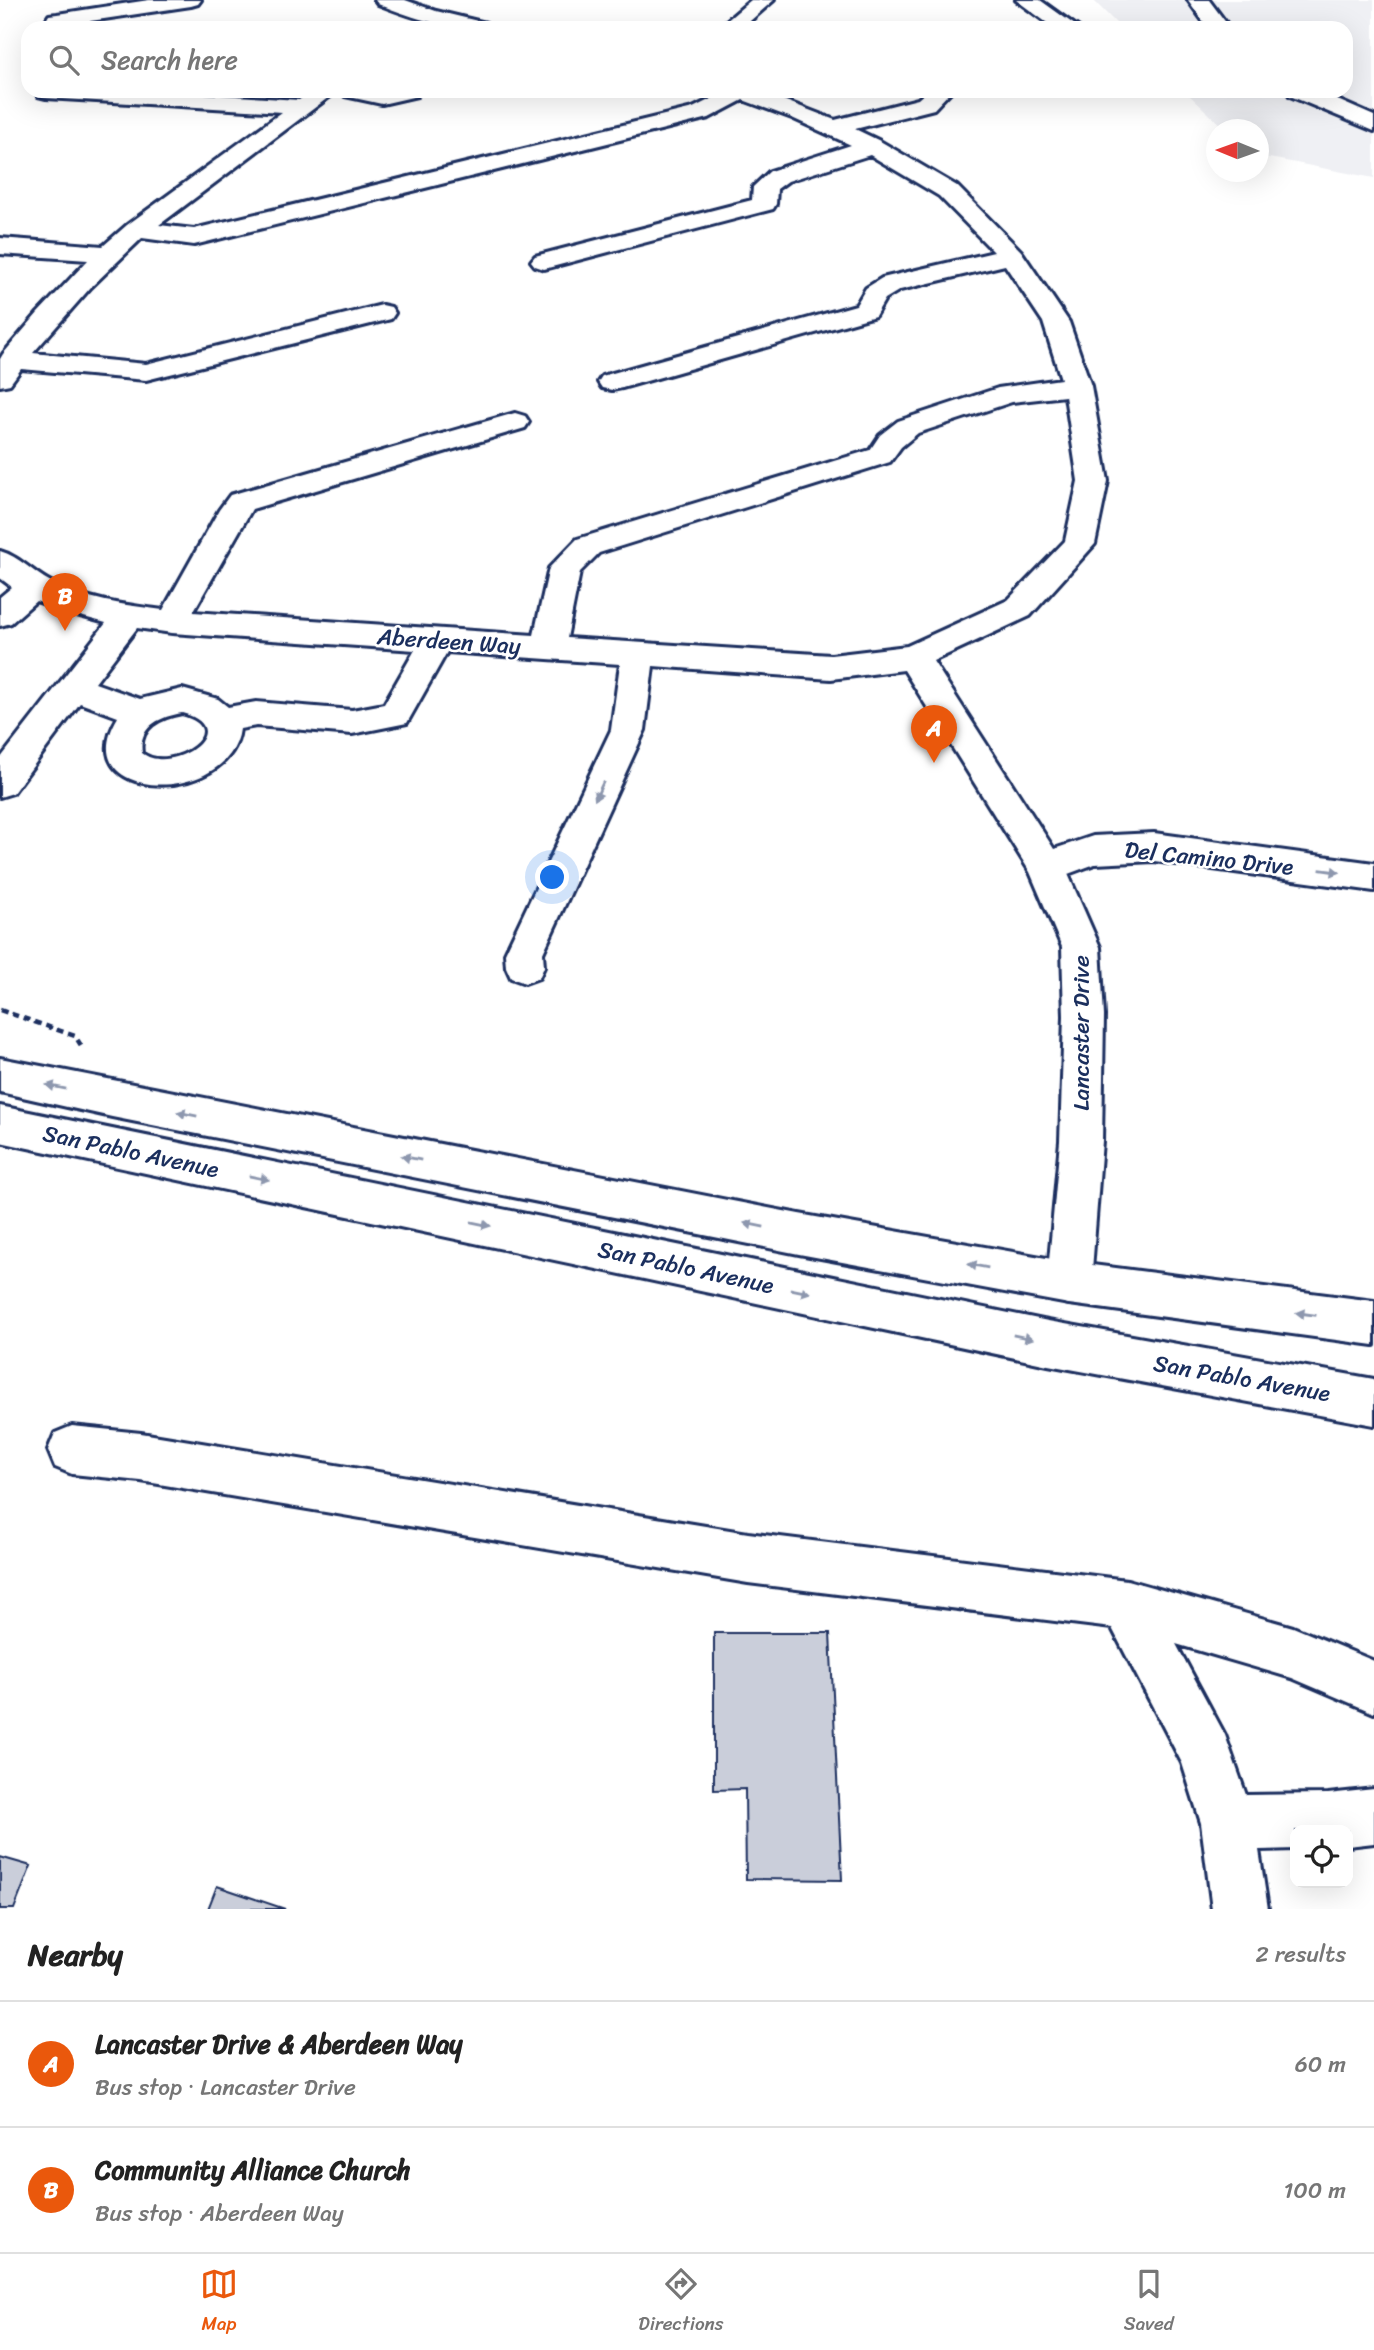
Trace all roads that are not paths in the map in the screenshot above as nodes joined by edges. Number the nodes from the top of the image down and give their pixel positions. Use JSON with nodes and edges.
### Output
{"nodes":[{"id":1,"x":191,"y":0,"type":"edge"},
{"id":2,"x":385,"y":0,"type":"edge"},
{"id":3,"x":764,"y":0,"type":"edge"},
{"id":4,"x":1026,"y":0,"type":"edge"},
{"id":5,"x":1198,"y":0,"type":"edge"},
{"id":6,"x":57,"y":20,"type":"dead end"},
{"id":7,"x":419,"y":21,"type":"edge"},
{"id":8,"x":738,"y":21,"type":"edge"},
{"id":9,"x":1058,"y":21,"type":"edge"},
{"id":10,"x":1214,"y":21,"type":"edge"},
{"id":11,"x":159,"y":98,"type":"edge"},
{"id":12,"x":316,"y":98,"type":"edge"},
{"id":13,"x":730,"y":98,"type":"edge"},
{"id":14,"x":758,"y":98,"type":"edge"},
{"id":15,"x":932,"y":98,"type":"edge"},
{"id":16,"x":1314,"y":98,"type":"edge"},
{"id":17,"x":304,"y":107,"type":"junction"},
{"id":18,"x":1374,"y":124,"type":"edge"},
{"id":19,"x":832,"y":128,"type":"junction"},
{"id":20,"x":872,"y":146,"type":"junction"},
{"id":21,"x":136,"y":230,"type":"junction"},
{"id":22,"x":0,"y":246,"type":"edge"},
{"id":23,"x":109,"y":254,"type":"junction"},
{"id":24,"x":1012,"y":256,"type":"junction"},
{"id":25,"x":544,"y":261,"type":"dead end"},
{"id":26,"x":382,"y":313,"type":"dead end"},
{"id":27,"x":6,"y":369,"type":"edge"},
{"id":28,"x":612,"y":382,"type":"dead end"},
{"id":29,"x":1077,"y":386,"type":"junction"},
{"id":30,"x":515,"y":422,"type":"dead end"},
{"id":31,"x":0,"y":561,"type":"edge"},
{"id":32,"x":33,"y":586,"type":"junction"},
{"id":33,"x":0,"y":615,"type":"edge"},
{"id":34,"x":128,"y":617,"type":"junction"},
{"id":35,"x":172,"y":622,"type":"junction"},
{"id":36,"x":437,"y":641,"type":"junction"},
{"id":37,"x":548,"y":648,"type":"junction"},
{"id":38,"x":638,"y":654,"type":"junction"},
{"id":39,"x":913,"y":657,"type":"junction"},
{"id":40,"x":73,"y":688,"type":"junction"},
{"id":41,"x":143,"y":713,"type":"junction"},
{"id":42,"x":221,"y":720,"type":"junction"},
{"id":43,"x":0,"y":783,"type":"edge"},
{"id":44,"x":1046,"y":867,"type":"junction"},
{"id":45,"x":1374,"y":877,"type":"edge"},
{"id":46,"x":526,"y":967,"type":"dead end"},
{"id":47,"x":0,"y":1074,"type":"edge"},
{"id":48,"x":0,"y":1124,"type":"edge"},
{"id":49,"x":1069,"y":1283,"type":"junction"},
{"id":50,"x":1374,"y":1323,"type":"edge"},
{"id":51,"x":1374,"y":1402,"type":"edge"},
{"id":52,"x":72,"y":1450,"type":"dead end"},
{"id":53,"x":1127,"y":1605,"type":"junction"},
{"id":54,"x":1374,"y":1687,"type":"edge"},
{"id":55,"x":1374,"y":1816,"type":"edge"},
{"id":56,"x":1228,"y":1822,"type":"junction"},
{"id":57,"x":1240,"y":1909,"type":"edge"}],
"edges":[{"from":1,"to":6,"type":"street"},
{"from":2,"to":7,"type":"street"},
{"from":3,"to":8,"type":"street"},
{"from":4,"to":9,"type":"street"},
{"from":5,"to":10,"type":"street"},
{"from":11,"to":17,"type":"street"},
{"from":12,"to":17,"type":"street"},
{"from":13,"to":21,"type":"street"},
{"from":14,"to":19,"type":"street"},
{"from":15,"to":19,"type":"street"},
{"from":16,"to":18,"type":"street"},
{"from":17,"to":21,"type":"street"},
{"from":19,"to":20,"type":"street"},
{"from":20,"to":24,"type":"street"},
{"from":20,"to":25,"type":"street"},
{"from":21,"to":23,"type":"street"},
{"from":22,"to":23,"type":"street"},
{"from":23,"to":27,"type":"street"},
{"from":24,"to":28,"type":"street"},
{"from":24,"to":29,"type":"street"},
{"from":26,"to":27,"type":"street"},
{"from":29,"to":37,"type":"street"},
{"from":29,"to":39,"type":"street"},
{"from":30,"to":35,"type":"street"},
{"from":31,"to":32,"type":"street","name":"Aberdeen Way"},
{"from":32,"to":33,"type":"street"},
{"from":32,"to":34,"type":"street","name":"Aberdeen Way"},
{"from":34,"to":35,"type":"street","name":"Aberdeen Way"},
{"from":34,"to":40,"type":"street"},
{"from":35,"to":36,"type":"street","name":"Aberdeen Way"},
{"from":36,"to":37,"type":"street","name":"Aberdeen Way"},
{"from":36,"to":42,"type":"street"},
{"from":37,"to":38,"type":"street","name":"Aberdeen Way"},
{"from":38,"to":39,"type":"street","name":"Aberdeen Way"},
{"from":38,"to":46,"type":"street","one_way":true},
{"from":39,"to":44,"type":"street","name":"Lancaster Drive"},
{"from":40,"to":41,"type":"street"},
{"from":40,"to":43,"type":"street"},
{"from":41,"to":42,"type":"street"},
{"from":41,"to":42,"type":"street"},
{"from":44,"to":45,"type":"street","name":"Del Camino Drive","one_way":true},
{"from":44,"to":49,"type":"street","name":"Lancaster Drive"},
{"from":49,"to":47,"type":"street","name":"San Pablo Avenue","one_way":true},
{"from":48,"to":51,"type":"street","name":"San Pablo Avenue","one_way":true},
{"from":50,"to":49,"type":"street","name":"San Pablo Avenue","one_way":true},
{"from":52,"to":53,"type":"street"},
{"from":53,"to":54,"type":"street"},
{"from":53,"to":56,"type":"street"},
{"from":55,"to":56,"type":"street"},
{"from":56,"to":57,"type":"street"}]}
